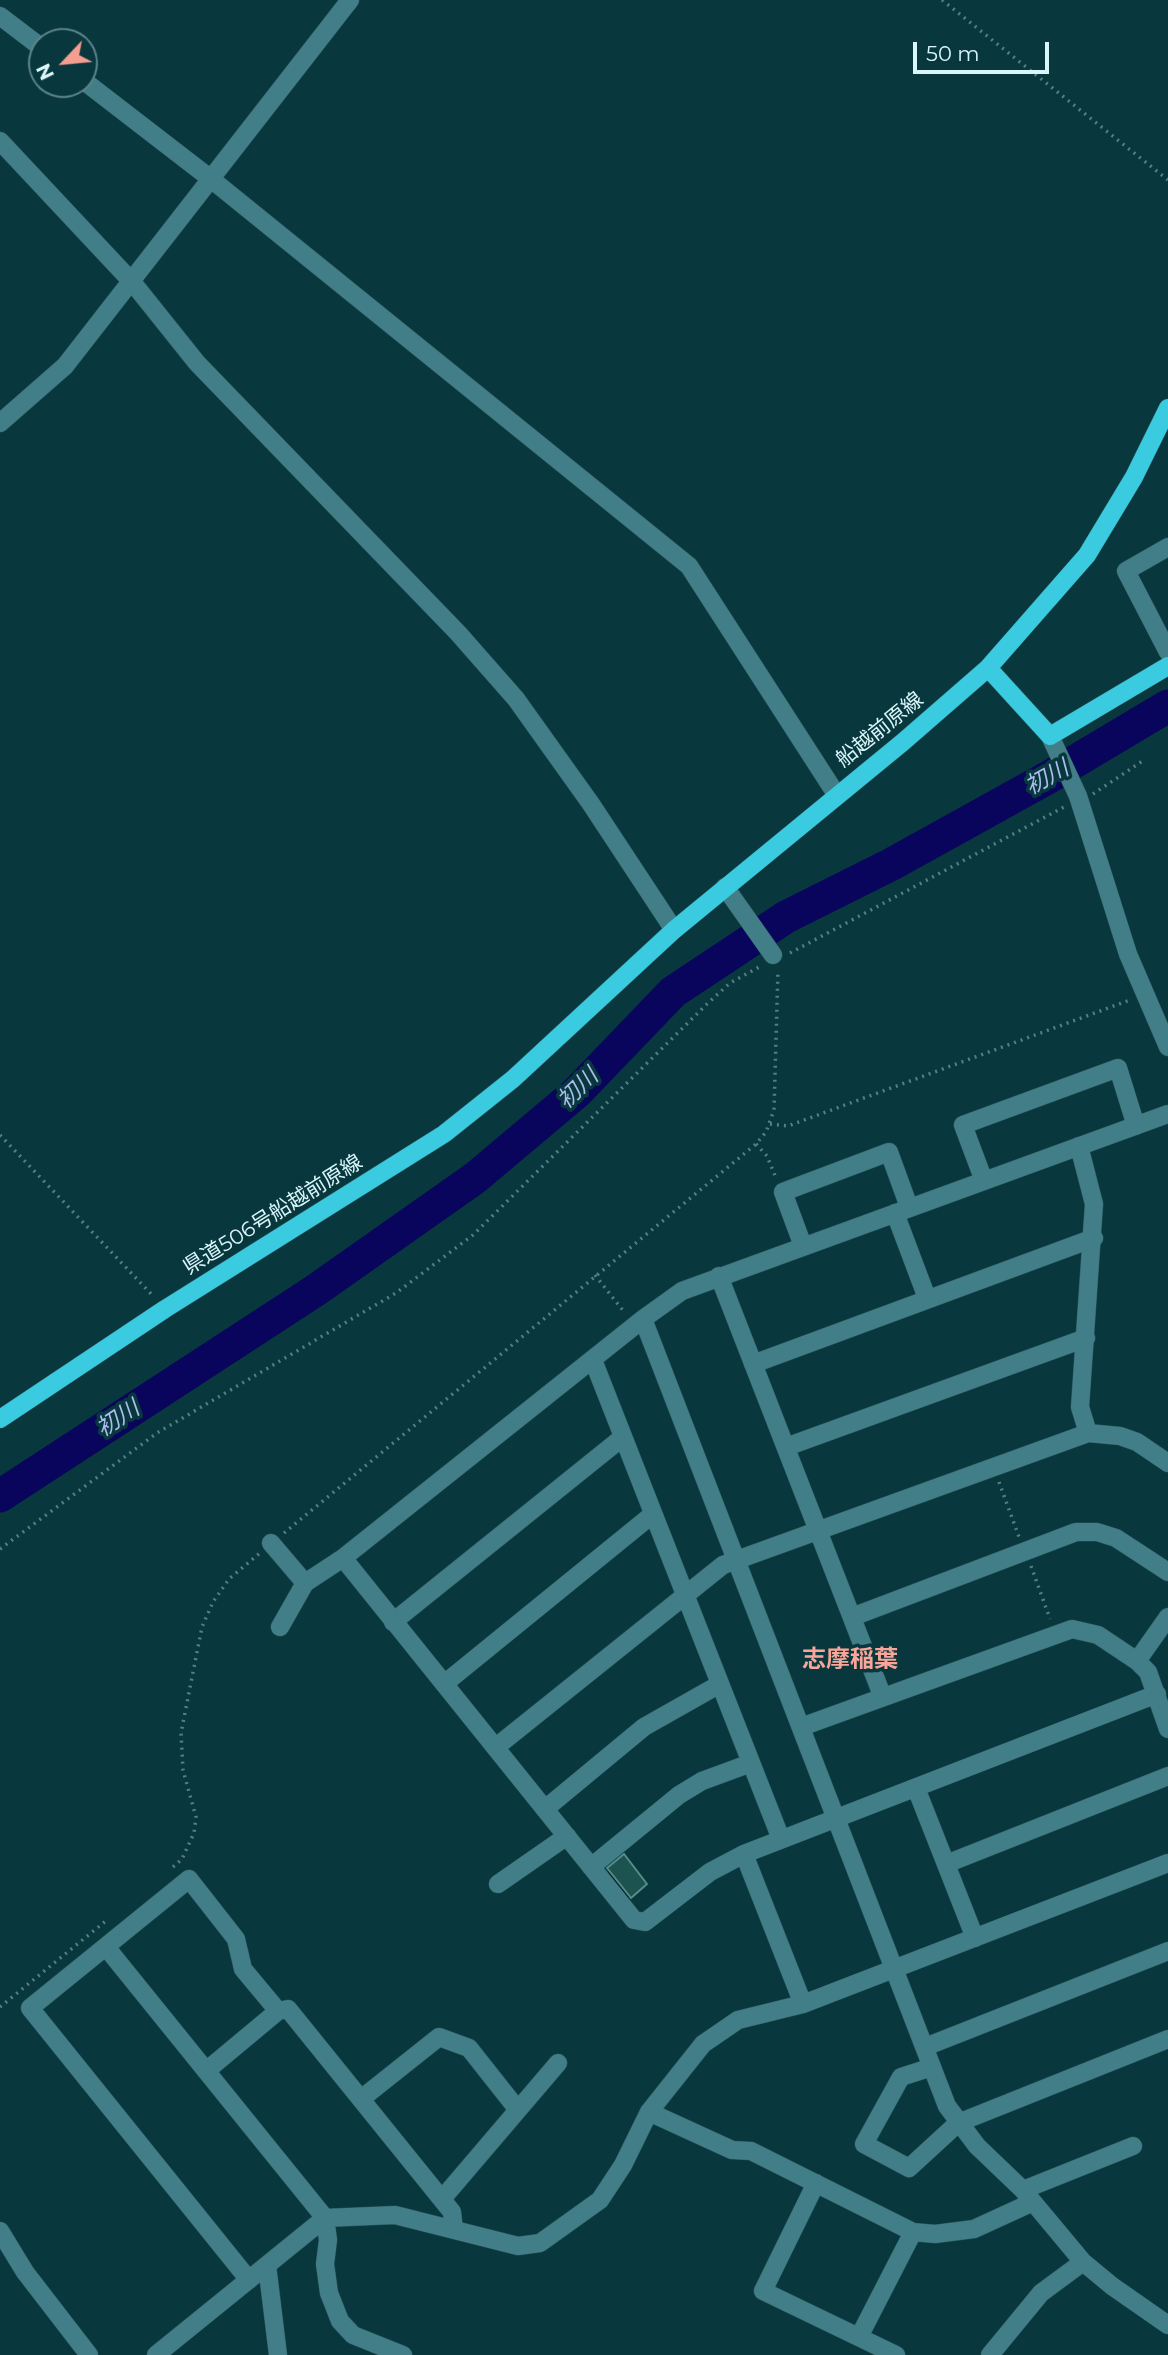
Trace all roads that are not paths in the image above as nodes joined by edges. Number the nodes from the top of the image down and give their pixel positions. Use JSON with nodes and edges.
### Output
{"nodes":[{"id":1,"x":350,"y":0,"type":"edge"},
{"id":2,"x":0,"y":16,"type":"edge"},
{"id":3,"x":28,"y":37,"type":"edge"},
{"id":4,"x":98,"y":92,"type":"edge"},
{"id":5,"x":0,"y":141,"type":"edge"},
{"id":6,"x":211,"y":179,"type":"junction"},
{"id":7,"x":133,"y":283,"type":"junction"},
{"id":8,"x":1168,"y":408,"type":"edge"},
{"id":9,"x":0,"y":423,"type":"edge"},
{"id":10,"x":1168,"y":547,"type":"edge"},
{"id":11,"x":1168,"y":652,"type":"edge"},
{"id":12,"x":1168,"y":666,"type":"edge"},
{"id":13,"x":988,"y":668,"type":"junction"},
{"id":14,"x":1050,"y":736,"type":"junction"},
{"id":15,"x":836,"y":794,"type":"junction"},
{"id":16,"x":725,"y":887,"type":"junction"},
{"id":17,"x":674,"y":930,"type":"junction"},
{"id":18,"x":774,"y":958,"type":"road end"},
{"id":19,"x":561,"y":1035,"type":"joint"},
{"id":20,"x":1168,"y":1047,"type":"edge"},
{"id":21,"x":1168,"y":1114,"type":"edge"},
{"id":22,"x":1136,"y":1126,"type":"junction"},
{"id":23,"x":1079,"y":1146,"type":"junction"},
{"id":24,"x":984,"y":1181,"type":"junction"},
{"id":25,"x":902,"y":1210,"type":"junction"},
{"id":26,"x":1094,"y":1238,"type":"junction"},
{"id":27,"x":803,"y":1246,"type":"junction"},
{"id":28,"x":719,"y":1276,"type":"junction"},
{"id":29,"x":927,"y":1298,"type":"junction"},
{"id":30,"x":639,"y":1322,"type":"junction"},
{"id":31,"x":1086,"y":1338,"type":"junction"},
{"id":32,"x":593,"y":1360,"type":"junction"},
{"id":33,"x":753,"y":1364,"type":"junction"},
{"id":34,"x":0,"y":1419,"type":"edge"},
{"id":35,"x":1088,"y":1433,"type":"junction"},
{"id":36,"x":623,"y":1437,"type":"junction"},
{"id":37,"x":786,"y":1447,"type":"junction"},
{"id":38,"x":1168,"y":1463,"type":"edge"},
{"id":39,"x":653,"y":1514,"type":"junction"},
{"id":40,"x":819,"y":1532,"type":"junction"},
{"id":41,"x":275,"y":1547,"type":"dead end"},
{"id":42,"x":344,"y":1558,"type":"junction"},
{"id":43,"x":736,"y":1560,"type":"junction"},
{"id":44,"x":1168,"y":1572,"type":"edge"},
{"id":45,"x":305,"y":1583,"type":"junction"},
{"id":46,"x":685,"y":1594,"type":"junction"},
{"id":47,"x":852,"y":1616,"type":"junction"},
{"id":48,"x":393,"y":1622,"type":"junction"},
{"id":49,"x":280,"y":1627,"type":"dead end"},
{"id":50,"x":1165,"y":1627,"type":"edge"},
{"id":51,"x":1137,"y":1661,"type":"junction"},
{"id":52,"x":444,"y":1684,"type":"junction"},
{"id":53,"x":720,"y":1684,"type":"junction"},
{"id":54,"x":1157,"y":1694,"type":"junction"},
{"id":55,"x":883,"y":1695,"type":"junction"},
{"id":56,"x":801,"y":1727,"type":"junction"},
{"id":57,"x":1168,"y":1729,"type":"edge"},
{"id":58,"x":496,"y":1747,"type":"junction"},
{"id":59,"x":751,"y":1763,"type":"junction"},
{"id":60,"x":1168,"y":1776,"type":"edge"},
{"id":61,"x":916,"y":1788,"type":"junction"},
{"id":62,"x":545,"y":1809,"type":"junction"},
{"id":63,"x":836,"y":1819,"type":"junction"},
{"id":64,"x":566,"y":1836,"type":"junction"},
{"id":65,"x":781,"y":1839,"type":"junction"},
{"id":66,"x":744,"y":1854,"type":"junction"},
{"id":67,"x":1168,"y":1863,"type":"edge"},
{"id":68,"x":946,"y":1864,"type":"junction"},
{"id":69,"x":591,"y":1867,"type":"junction"},
{"id":70,"x":498,"y":1884,"type":"dead end"},
{"id":71,"x":975,"y":1938,"type":"junction"},
{"id":72,"x":106,"y":1947,"type":"junction"},
{"id":73,"x":1168,"y":1951,"type":"edge"},
{"id":74,"x":895,"y":1969,"type":"junction"},
{"id":75,"x":803,"y":2004,"type":"junction"},
{"id":76,"x":278,"y":2011,"type":"junction"},
{"id":77,"x":1168,"y":2039,"type":"edge"},
{"id":78,"x":925,"y":2047,"type":"junction"},
{"id":79,"x":558,"y":2063,"type":"dead end"},
{"id":80,"x":932,"y":2067,"type":"junction"},
{"id":81,"x":206,"y":2071,"type":"junction"},
{"id":82,"x":361,"y":2099,"type":"junction"},
{"id":83,"x":518,"y":2110,"type":"junction"},
{"id":84,"x":649,"y":2112,"type":"junction"},
{"id":85,"x":958,"y":2123,"type":"junction"},
{"id":86,"x":1133,"y":2146,"type":"dead end"},
{"id":87,"x":816,"y":2183,"type":"junction"},
{"id":88,"x":1028,"y":2196,"type":"junction"},
{"id":89,"x":442,"y":2199,"type":"junction"},
{"id":90,"x":325,"y":2218,"type":"junction"},
{"id":91,"x":454,"y":2230,"type":"junction"},
{"id":92,"x":0,"y":2231,"type":"edge"},
{"id":93,"x":913,"y":2232,"type":"junction"},
{"id":94,"x":1083,"y":2262,"type":"junction"},
{"id":95,"x":267,"y":2265,"type":"junction"},
{"id":96,"x":249,"y":2280,"type":"junction"},
{"id":97,"x":1168,"y":2325,"type":"edge"},
{"id":98,"x":859,"y":2337,"type":"junction"},
{"id":99,"x":89,"y":2355,"type":"edge"},
{"id":100,"x":156,"y":2355,"type":"edge"},
{"id":101,"x":278,"y":2355,"type":"edge"},
{"id":102,"x":403,"y":2355,"type":"edge"},
{"id":103,"x":896,"y":2355,"type":"edge"},
{"id":104,"x":990,"y":2355,"type":"edge"}],
"edges":[{"from":1,"to":6,"type":"street"},
{"from":2,"to":3,"type":"street"},
{"from":4,"to":6,"type":"street"},
{"from":5,"to":7,"type":"street"},
{"from":6,"to":7,"type":"street"},
{"from":6,"to":15,"type":"street"},
{"from":7,"to":9,"type":"street"},
{"from":7,"to":17,"type":"street"},
{"from":8,"to":13,"type":"main road","name":"船越前原線"},
{"from":10,"to":11,"type":"street"},
{"from":12,"to":14,"type":"main road"},
{"from":13,"to":14,"type":"main road"},
{"from":13,"to":15,"type":"main road","name":"船越前原線"},
{"from":14,"to":20,"type":"street"},
{"from":15,"to":16,"type":"main road","name":"船越前原線"},
{"from":16,"to":17,"type":"main road","name":"船越前原線"},
{"from":16,"to":18,"type":"street"},
{"from":17,"to":19,"type":"main road","name":"船越前原線"},
{"from":19,"to":34,"type":"main road","name":"県道506号船越前原線"},
{"from":21,"to":22,"type":"street"},
{"from":22,"to":23,"type":"street"},
{"from":22,"to":24,"type":"street"},
{"from":23,"to":24,"type":"street"},
{"from":23,"to":26,"type":"street"},
{"from":24,"to":25,"type":"street"},
{"from":25,"to":27,"type":"street"},
{"from":25,"to":27,"type":"street"},
{"from":25,"to":29,"type":"street"},
{"from":26,"to":29,"type":"street"},
{"from":26,"to":31,"type":"street"},
{"from":27,"to":28,"type":"street"},
{"from":28,"to":30,"type":"street"},
{"from":28,"to":33,"type":"street"},
{"from":29,"to":33,"type":"street"},
{"from":30,"to":32,"type":"street"},
{"from":30,"to":43,"type":"street"},
{"from":31,"to":35,"type":"street"},
{"from":31,"to":37,"type":"street"},
{"from":32,"to":36,"type":"street"},
{"from":32,"to":42,"type":"street"},
{"from":33,"to":37,"type":"street"},
{"from":35,"to":38,"type":"street"},
{"from":35,"to":40,"type":"street"},
{"from":36,"to":39,"type":"street"},
{"from":36,"to":48,"type":"street"},
{"from":37,"to":40,"type":"street"},
{"from":39,"to":46,"type":"street"},
{"from":39,"to":52,"type":"street"},
{"from":40,"to":43,"type":"street"},
{"from":40,"to":47,"type":"street"},
{"from":41,"to":45,"type":"street"},
{"from":42,"to":45,"type":"street"},
{"from":42,"to":48,"type":"street"},
{"from":43,"to":46,"type":"street"},
{"from":43,"to":56,"type":"street"},
{"from":44,"to":47,"type":"street"},
{"from":45,"to":49,"type":"street"},
{"from":46,"to":53,"type":"street"},
{"from":46,"to":58,"type":"street"},
{"from":47,"to":55,"type":"street"},
{"from":48,"to":52,"type":"street"},
{"from":50,"to":51,"type":"street"},
{"from":51,"to":54,"type":"street"},
{"from":51,"to":55,"type":"street"},
{"from":52,"to":58,"type":"street"},
{"from":53,"to":59,"type":"street"},
{"from":53,"to":62,"type":"street"},
{"from":54,"to":57,"type":"street"},
{"from":54,"to":61,"type":"street"},
{"from":55,"to":56,"type":"street"},
{"from":56,"to":63,"type":"street"},
{"from":58,"to":62,"type":"street"},
{"from":59,"to":65,"type":"street"},
{"from":59,"to":69,"type":"street"},
{"from":60,"to":68,"type":"street"},
{"from":61,"to":63,"type":"street"},
{"from":61,"to":68,"type":"street"},
{"from":62,"to":64,"type":"street"},
{"from":63,"to":65,"type":"street"},
{"from":63,"to":74,"type":"street"},
{"from":64,"to":69,"type":"street"},
{"from":64,"to":70,"type":"street"},
{"from":65,"to":66,"type":"street"},
{"from":66,"to":69,"type":"street"},
{"from":66,"to":75,"type":"street"},
{"from":67,"to":71,"type":"street"},
{"from":68,"to":71,"type":"street"},
{"from":71,"to":74,"type":"street"},
{"from":72,"to":76,"type":"street"},
{"from":72,"to":81,"type":"street"},
{"from":72,"to":96,"type":"street"},
{"from":73,"to":78,"type":"street"},
{"from":74,"to":75,"type":"street"},
{"from":74,"to":78,"type":"street"},
{"from":75,"to":84,"type":"street"},
{"from":76,"to":81,"type":"street"},
{"from":76,"to":82,"type":"street"},
{"from":77,"to":85,"type":"street"},
{"from":78,"to":80,"type":"street"},
{"from":79,"to":83,"type":"street"},
{"from":80,"to":85,"type":"street"},
{"from":80,"to":85,"type":"street"},
{"from":81,"to":90,"type":"street"},
{"from":82,"to":83,"type":"street"},
{"from":82,"to":89,"type":"street"},
{"from":83,"to":89,"type":"street"},
{"from":84,"to":87,"type":"street"},
{"from":84,"to":91,"type":"street"},
{"from":85,"to":88,"type":"street"},
{"from":86,"to":88,"type":"street"},
{"from":87,"to":93,"type":"street"},
{"from":87,"to":98,"type":"street"},
{"from":88,"to":93,"type":"street"},
{"from":88,"to":94,"type":"street"},
{"from":89,"to":91,"type":"street"},
{"from":90,"to":91,"type":"street"},
{"from":90,"to":95,"type":"street"},
{"from":90,"to":102,"type":"street"},
{"from":92,"to":99,"type":"street"},
{"from":93,"to":98,"type":"street"},
{"from":94,"to":97,"type":"street"},
{"from":94,"to":104,"type":"street"},
{"from":95,"to":96,"type":"street"},
{"from":95,"to":101,"type":"street"},
{"from":96,"to":100,"type":"street"},
{"from":98,"to":103,"type":"street"}]}
